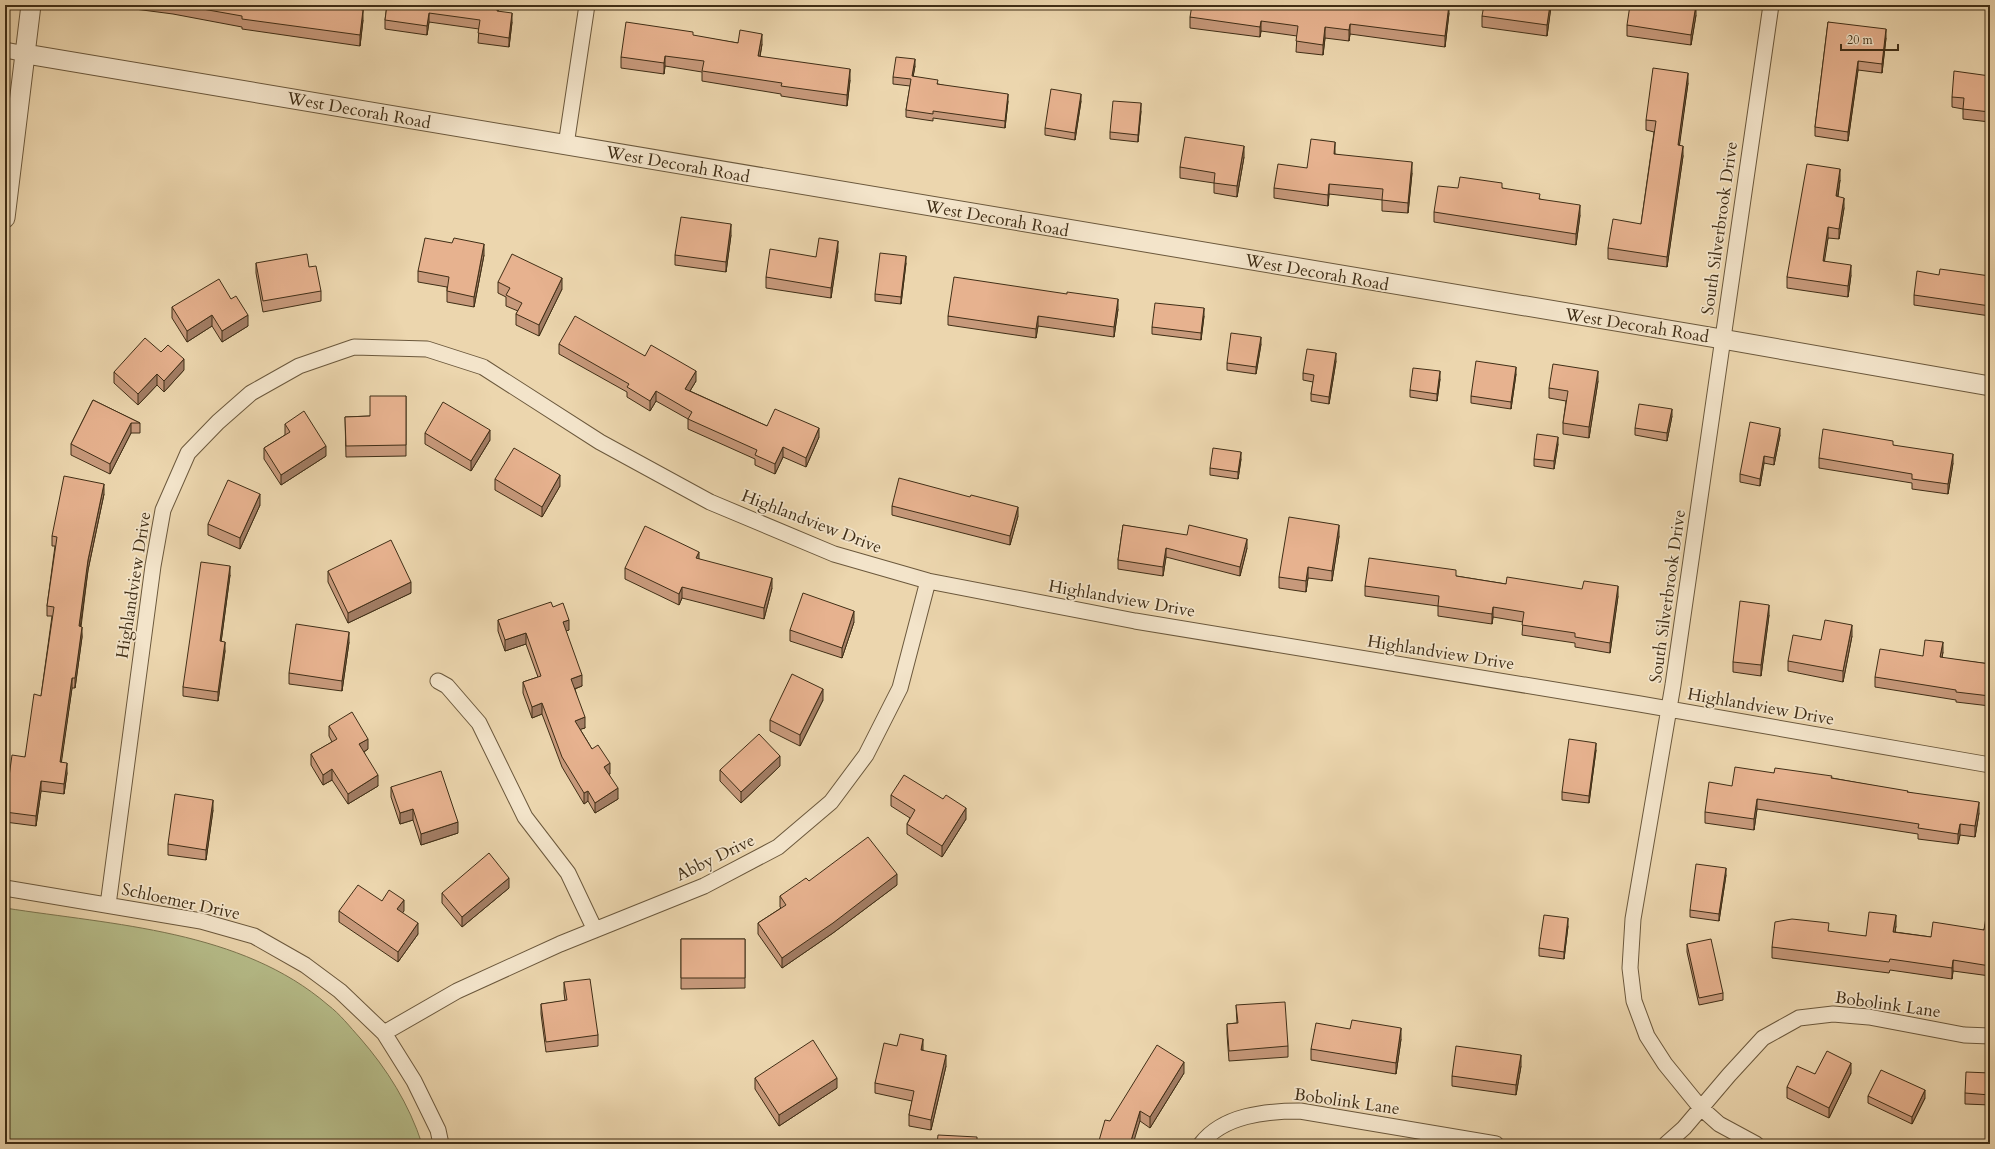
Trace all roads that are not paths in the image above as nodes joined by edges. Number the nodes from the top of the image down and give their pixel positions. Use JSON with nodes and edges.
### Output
{"nodes":[{"id":1,"x":31,"y":5,"type":"edge"},
{"id":2,"x":587,"y":5,"type":"edge"},
{"id":3,"x":1771,"y":5,"type":"edge"},
{"id":4,"x":5,"y":50,"type":"edge"},
{"id":5,"x":26,"y":54,"type":"junction"},
{"id":6,"x":566,"y":145,"type":"junction"},
{"id":7,"x":5,"y":218,"type":"edge"},
{"id":8,"x":1722,"y":339,"type":"junction"},
{"id":9,"x":1990,"y":386,"type":"edge"},
{"id":10,"x":928,"y":581,"type":"junction"},
{"id":11,"x":438,"y":681,"type":"dead end"},
{"id":12,"x":1669,"y":709,"type":"junction"},
{"id":13,"x":1990,"y":765,"type":"edge"},
{"id":14,"x":5,"y":888,"type":"edge"},
{"id":15,"x":108,"y":905,"type":"junction"},
{"id":16,"x":595,"y":930,"type":"junction"},
{"id":17,"x":384,"y":1034,"type":"junction"},
{"id":18,"x":1990,"y":1036,"type":"edge"},
{"id":19,"x":1700,"y":1107,"type":"junction"},
{"id":20,"x":441,"y":1144,"type":"edge"},
{"id":21,"x":1201,"y":1144,"type":"edge"},
{"id":22,"x":1496,"y":1144,"type":"edge"},
{"id":23,"x":1666,"y":1144,"type":"edge"},
{"id":24,"x":1756,"y":1144,"type":"edge"}],
"edges":[{"from":1,"to":5,"type":"street"},
{"from":2,"to":6,"type":"street"},
{"from":3,"to":8,"type":"street","name":"South Silverbrook Drive"},
{"from":4,"to":5,"type":"street","name":"West Decorah Road"},
{"from":5,"to":6,"type":"street","name":"West Decorah Road"},
{"from":5,"to":7,"type":"street"},
{"from":6,"to":8,"type":"street","name":"West Decorah Road"},
{"from":8,"to":9,"type":"street","name":"West Decorah Road"},
{"from":8,"to":12,"type":"street","name":"South Silverbrook Drive"},
{"from":10,"to":12,"type":"street","name":"Highlandview Drive"},
{"from":10,"to":15,"type":"street","name":"Highlandview Drive"},
{"from":10,"to":16,"type":"street","name":"Abby Drive"},
{"from":11,"to":16,"type":"street"},
{"from":12,"to":13,"type":"street","name":"Highlandview Drive"},
{"from":12,"to":19,"type":"street","name":"South Silverbrook Drive"},
{"from":14,"to":15,"type":"street","name":"Schloemer Drive"},
{"from":15,"to":17,"type":"street","name":"Schloemer Drive"},
{"from":16,"to":17,"type":"street","name":"Abby Drive"},
{"from":17,"to":20,"type":"street","name":"Schloemer Drive"},
{"from":18,"to":19,"type":"street","name":"Bobolink Lane"},
{"from":19,"to":23,"type":"street","name":"Bobolink Lane"},
{"from":19,"to":24,"type":"street","name":"South Silverbrook Drive"},
{"from":21,"to":22,"type":"street","name":"Bobolink Lane"}]}
